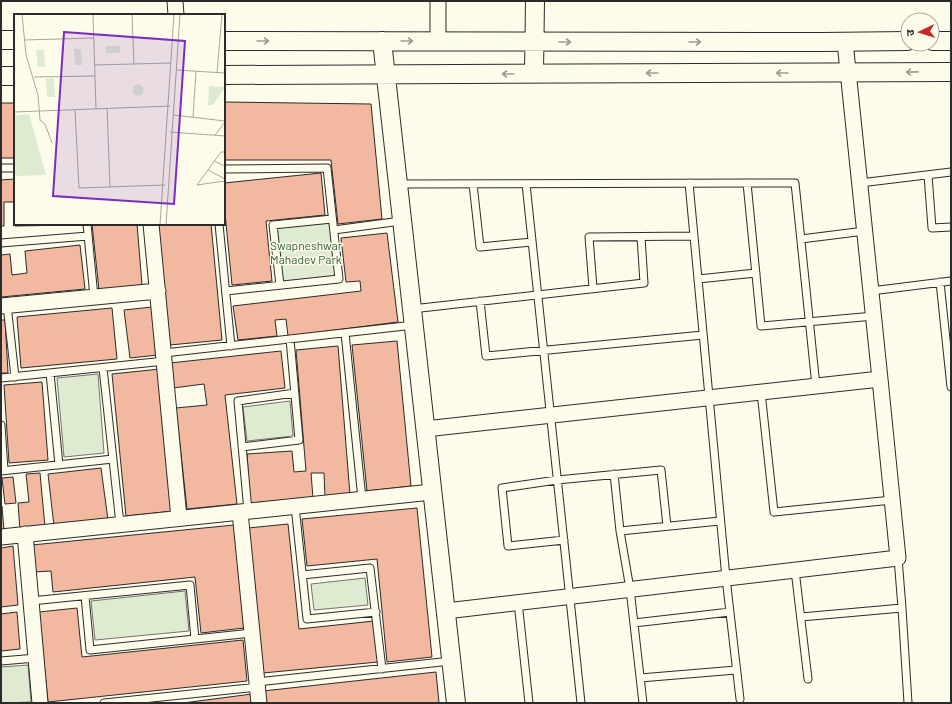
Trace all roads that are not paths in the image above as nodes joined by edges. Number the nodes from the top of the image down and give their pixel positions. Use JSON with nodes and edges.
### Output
{"nodes":[{"id":1,"x":175,"y":1,"type":"edge"},
{"id":2,"x":438,"y":1,"type":"edge"},
{"id":3,"x":535,"y":1,"type":"edge"},
{"id":4,"x":176,"y":14,"type":"edge"},
{"id":5,"x":1,"y":40,"type":"edge"},
{"id":6,"x":14,"y":40,"type":"edge"},
{"id":7,"x":225,"y":41,"type":"edge"},
{"id":8,"x":382,"y":41,"type":"junction"},
{"id":9,"x":438,"y":41,"type":"junction"},
{"id":10,"x":900,"y":41,"type":"edge"},
{"id":11,"x":940,"y":41,"type":"edge"},
{"id":12,"x":951,"y":41,"type":"edge"},
{"id":13,"x":534,"y":42,"type":"junction"},
{"id":14,"x":845,"y":42,"type":"junction"},
{"id":15,"x":848,"y":72,"type":"junction"},
{"id":16,"x":951,"y":72,"type":"edge"},
{"id":17,"x":386,"y":74,"type":"junction"},
{"id":18,"x":534,"y":74,"type":"junction"},
{"id":19,"x":225,"y":75,"type":"edge"},
{"id":20,"x":1,"y":76,"type":"edge"},
{"id":21,"x":14,"y":76,"type":"edge"},
{"id":22,"x":1,"y":168,"type":"edge"},
{"id":23,"x":14,"y":168,"type":"edge"},
{"id":24,"x":225,"y":169,"type":"edge"},
{"id":25,"x":951,"y":172,"type":"edge"},
{"id":26,"x":928,"y":175,"type":"junction"},
{"id":27,"x":689,"y":183,"type":"junction"},
{"id":28,"x":747,"y":183,"type":"junction"},
{"id":29,"x":860,"y":183,"type":"junction"},
{"id":30,"x":398,"y":184,"type":"junction"},
{"id":31,"x":473,"y":184,"type":"junction"},
{"id":32,"x":526,"y":184,"type":"junction"},
{"id":33,"x":332,"y":219,"type":"junction"},
{"id":34,"x":402,"y":221,"type":"junction"},
{"id":35,"x":87,"y":225,"type":"edge"},
{"id":36,"x":151,"y":225,"type":"edge"},
{"id":37,"x":219,"y":225,"type":"edge"},
{"id":38,"x":951,"y":227,"type":"edge"},
{"id":39,"x":334,"y":230,"type":"junction"},
{"id":40,"x":865,"y":231,"type":"junction"},
{"id":41,"x":88,"y":236,"type":"junction"},
{"id":42,"x":641,"y":236,"type":"junction"},
{"id":43,"x":694,"y":236,"type":"junction"},
{"id":44,"x":801,"y":239,"type":"junction"},
{"id":45,"x":532,"y":242,"type":"junction"},
{"id":46,"x":1,"y":243,"type":"edge"},
{"id":47,"x":756,"y":273,"type":"junction"},
{"id":48,"x":698,"y":279,"type":"junction"},
{"id":49,"x":951,"y":281,"type":"edge"},
{"id":50,"x":940,"y":282,"type":"junction"},
{"id":51,"x":280,"y":285,"type":"junction"},
{"id":52,"x":592,"y":288,"type":"junction"},
{"id":53,"x":158,"y":291,"type":"junction"},
{"id":54,"x":226,"y":291,"type":"junction"},
{"id":55,"x":871,"y":291,"type":"junction"},
{"id":56,"x":538,"y":295,"type":"junction"},
{"id":57,"x":94,"y":297,"type":"junction"},
{"id":58,"x":480,"y":301,"type":"junction"},
{"id":59,"x":4,"y":305,"type":"edge"},
{"id":60,"x":874,"y":316,"type":"junction"},
{"id":61,"x":413,"y":317,"type":"junction"},
{"id":62,"x":810,"y":322,"type":"junction"},
{"id":63,"x":344,"y":333,"type":"junction"},
{"id":64,"x":703,"y":335,"type":"junction"},
{"id":65,"x":948,"y":338,"type":"edge"},
{"id":66,"x":290,"y":339,"type":"junction"},
{"id":67,"x":231,"y":346,"type":"junction"},
{"id":68,"x":544,"y":350,"type":"junction"},
{"id":69,"x":164,"y":357,"type":"junction"},
{"id":70,"x":103,"y":368,"type":"junction"},
{"id":71,"x":50,"y":373,"type":"junction"},
{"id":72,"x":15,"y":377,"type":"junction"},
{"id":73,"x":1,"y":378,"type":"edge"},
{"id":74,"x":880,"y":379,"type":"junction"},
{"id":75,"x":816,"y":386,"type":"junction"},
{"id":76,"x":951,"y":387,"type":"edge"},
{"id":77,"x":761,"y":392,"type":"junction"},
{"id":78,"x":295,"y":393,"type":"junction"},
{"id":79,"x":709,"y":397,"type":"junction"},
{"id":80,"x":550,"y":415,"type":"junction"},
{"id":81,"x":1,"y":426,"type":"edge"},
{"id":82,"x":425,"y":428,"type":"junction"},
{"id":83,"x":242,"y":447,"type":"junction"},
{"id":84,"x":113,"y":459,"type":"junction"},
{"id":85,"x":59,"y":465,"type":"junction"},
{"id":86,"x":3,"y":470,"type":"edge"},
{"id":87,"x":614,"y":474,"type":"junction"},
{"id":88,"x":558,"y":480,"type":"junction"},
{"id":89,"x":432,"y":492,"type":"junction"},
{"id":90,"x":362,"y":499,"type":"junction"},
{"id":91,"x":892,"y":500,"type":"junction"},
{"id":92,"x":295,"y":506,"type":"junction"},
{"id":93,"x":244,"y":511,"type":"junction"},
{"id":94,"x":179,"y":518,"type":"junction"},
{"id":95,"x":720,"y":521,"type":"junction"},
{"id":96,"x":120,"y":524,"type":"junction"},
{"id":97,"x":667,"y":526,"type":"junction"},
{"id":98,"x":620,"y":531,"type":"junction"},
{"id":99,"x":25,"y":534,"type":"junction"},
{"id":100,"x":1,"y":537,"type":"edge"},
{"id":101,"x":564,"y":540,"type":"junction"},
{"id":102,"x":898,"y":558,"type":"junction"},
{"id":103,"x":795,"y":570,"type":"junction"},
{"id":104,"x":302,"y":575,"type":"junction"},
{"id":105,"x":726,"y":578,"type":"junction"},
{"id":106,"x":630,"y":589,"type":"junction"},
{"id":107,"x":84,"y":596,"type":"junction"},
{"id":108,"x":570,"y":596,"type":"junction"},
{"id":109,"x":31,"y":601,"type":"junction"},
{"id":110,"x":518,"y":602,"type":"junction"},
{"id":111,"x":902,"y":608,"type":"junction"},
{"id":112,"x":446,"y":611,"type":"junction"},
{"id":113,"x":376,"y":612,"type":"junction"},
{"id":114,"x":730,"y":612,"type":"junction"},
{"id":115,"x":801,"y":617,"type":"junction"},
{"id":116,"x":634,"y":623,"type":"junction"},
{"id":117,"x":252,"y":633,"type":"junction"},
{"id":118,"x":195,"y":639,"type":"junction"},
{"id":119,"x":36,"y":658,"type":"junction"},
{"id":120,"x":1,"y":661,"type":"edge"},
{"id":121,"x":452,"y":662,"type":"junction"},
{"id":122,"x":382,"y":669,"type":"junction"},
{"id":123,"x":736,"y":670,"type":"junction"},
{"id":124,"x":640,"y":678,"type":"junction"},
{"id":125,"x":808,"y":679,"type":"dead end"},
{"id":126,"x":257,"y":684,"type":"junction"},
{"id":127,"x":740,"y":700,"type":"dead end"},
{"id":128,"x":40,"y":703,"type":"edge"},
{"id":129,"x":104,"y":703,"type":"edge"},
{"id":130,"x":259,"y":703,"type":"edge"},
{"id":131,"x":456,"y":703,"type":"edge"},
{"id":132,"x":530,"y":703,"type":"edge"},
{"id":133,"x":581,"y":703,"type":"edge"},
{"id":134,"x":643,"y":703,"type":"edge"},
{"id":135,"x":908,"y":703,"type":"edge"}],
"edges":[{"from":1,"to":4,"type":"street"},
{"from":2,"to":9,"type":"street"},
{"from":3,"to":13,"type":"street"},
{"from":5,"to":6,"type":"street"},
{"from":7,"to":8,"type":"street","one_way":true},
{"from":8,"to":9,"type":"street","one_way":true},
{"from":8,"to":17,"type":"street"},
{"from":9,"to":13,"type":"street"},
{"from":10,"to":14,"type":"street"},
{"from":11,"to":12,"type":"street"},
{"from":13,"to":14,"type":"street","one_way":true},
{"from":13,"to":18,"type":"street"},
{"from":14,"to":15,"type":"street"},
{"from":16,"to":15,"type":"street","one_way":true},
{"from":15,"to":18,"type":"street","one_way":true},
{"from":15,"to":29,"type":"street"},
{"from":18,"to":17,"type":"street","one_way":true},
{"from":17,"to":19,"type":"street"},
{"from":17,"to":30,"type":"street"},
{"from":20,"to":21,"type":"street"},
{"from":22,"to":23,"type":"lane"},
{"from":24,"to":33,"type":"lane"},
{"from":25,"to":26,"type":"lane"},
{"from":26,"to":29,"type":"lane"},
{"from":26,"to":38,"type":"lane"},
{"from":27,"to":28,"type":"lane"},
{"from":27,"to":32,"type":"lane"},
{"from":27,"to":43,"type":"lane"},
{"from":28,"to":44,"type":"lane"},
{"from":28,"to":47,"type":"lane"},
{"from":29,"to":40,"type":"street"},
{"from":30,"to":31,"type":"lane"},
{"from":30,"to":34,"type":"street"},
{"from":31,"to":32,"type":"lane"},
{"from":31,"to":45,"type":"lane"},
{"from":32,"to":45,"type":"lane"},
{"from":33,"to":39,"type":"lane"},
{"from":33,"to":51,"type":"lane"},
{"from":34,"to":39,"type":"lane"},
{"from":34,"to":61,"type":"street"},
{"from":35,"to":41,"type":"lane"},
{"from":36,"to":53,"type":"street"},
{"from":37,"to":54,"type":"lane"},
{"from":39,"to":51,"type":"lane"},
{"from":40,"to":44,"type":"lane"},
{"from":40,"to":55,"type":"street"},
{"from":41,"to":46,"type":"lane"},
{"from":41,"to":57,"type":"lane"},
{"from":42,"to":43,"type":"lane"},
{"from":42,"to":52,"type":"lane"},
{"from":42,"to":52,"type":"lane"},
{"from":43,"to":48,"type":"lane"},
{"from":44,"to":62,"type":"lane"},
{"from":45,"to":56,"type":"lane"},
{"from":47,"to":48,"type":"lane"},
{"from":47,"to":62,"type":"lane"},
{"from":48,"to":64,"type":"lane"},
{"from":49,"to":50,"type":"lane"},
{"from":50,"to":55,"type":"lane"},
{"from":50,"to":65,"type":"lane"},
{"from":51,"to":54,"type":"lane"},
{"from":52,"to":56,"type":"lane"},
{"from":53,"to":57,"type":"street"},
{"from":53,"to":69,"type":"street"},
{"from":54,"to":67,"type":"lane"},
{"from":55,"to":60,"type":"street"},
{"from":56,"to":58,"type":"lane"},
{"from":56,"to":68,"type":"lane"},
{"from":57,"to":59,"type":"street"},
{"from":58,"to":61,"type":"lane"},
{"from":58,"to":68,"type":"lane"},
{"from":59,"to":72,"type":"lane"},
{"from":60,"to":62,"type":"lane"},
{"from":60,"to":74,"type":"street"},
{"from":61,"to":63,"type":"lane"},
{"from":61,"to":82,"type":"street"},
{"from":62,"to":75,"type":"lane"},
{"from":63,"to":66,"type":"lane"},
{"from":63,"to":90,"type":"lane"},
{"from":64,"to":68,"type":"lane"},
{"from":64,"to":79,"type":"lane"},
{"from":65,"to":76,"type":"lane"},
{"from":66,"to":67,"type":"lane"},
{"from":66,"to":78,"type":"lane"},
{"from":67,"to":69,"type":"lane"},
{"from":68,"to":80,"type":"lane"},
{"from":69,"to":70,"type":"lane"},
{"from":69,"to":94,"type":"street"},
{"from":70,"to":71,"type":"lane"},
{"from":70,"to":84,"type":"lane"},
{"from":71,"to":72,"type":"lane"},
{"from":71,"to":85,"type":"lane"},
{"from":72,"to":73,"type":"lane"},
{"from":74,"to":75,"type":"street"},
{"from":74,"to":91,"type":"street"},
{"from":75,"to":77,"type":"street"},
{"from":77,"to":79,"type":"street"},
{"from":77,"to":91,"type":"lane"},
{"from":78,"to":83,"type":"lane"},
{"from":78,"to":83,"type":"lane"},
{"from":79,"to":80,"type":"street"},
{"from":79,"to":95,"type":"lane"},
{"from":80,"to":82,"type":"street"},
{"from":80,"to":88,"type":"lane"},
{"from":81,"to":86,"type":"lane"},
{"from":82,"to":89,"type":"street"},
{"from":83,"to":93,"type":"lane"},
{"from":84,"to":85,"type":"lane"},
{"from":84,"to":96,"type":"lane"},
{"from":85,"to":86,"type":"lane"},
{"from":87,"to":88,"type":"lane"},
{"from":87,"to":97,"type":"lane"},
{"from":87,"to":98,"type":"lane"},
{"from":88,"to":101,"type":"lane"},
{"from":88,"to":101,"type":"lane"},
{"from":89,"to":90,"type":"street"},
{"from":89,"to":112,"type":"street"},
{"from":90,"to":92,"type":"street"},
{"from":91,"to":102,"type":"street"},
{"from":92,"to":93,"type":"street"},
{"from":92,"to":104,"type":"lane"},
{"from":93,"to":94,"type":"street"},
{"from":93,"to":117,"type":"street"},
{"from":94,"to":96,"type":"street"},
{"from":95,"to":97,"type":"lane"},
{"from":95,"to":105,"type":"lane"},
{"from":96,"to":99,"type":"street"},
{"from":97,"to":98,"type":"lane"},
{"from":98,"to":106,"type":"lane"},
{"from":99,"to":100,"type":"street"},
{"from":99,"to":109,"type":"street"},
{"from":101,"to":108,"type":"lane"},
{"from":102,"to":103,"type":"street"},
{"from":102,"to":111,"type":"lane"},
{"from":103,"to":105,"type":"street"},
{"from":103,"to":115,"type":"lane"},
{"from":104,"to":113,"type":"lane"},
{"from":104,"to":113,"type":"lane"},
{"from":105,"to":106,"type":"street"},
{"from":105,"to":114,"type":"lane"},
{"from":106,"to":108,"type":"street"},
{"from":106,"to":116,"type":"lane"},
{"from":107,"to":109,"type":"lane"},
{"from":107,"to":118,"type":"lane"},
{"from":107,"to":118,"type":"lane"},
{"from":108,"to":110,"type":"street"},
{"from":108,"to":133,"type":"lane"},
{"from":109,"to":119,"type":"street"},
{"from":110,"to":112,"type":"street"},
{"from":110,"to":132,"type":"lane"},
{"from":111,"to":115,"type":"lane"},
{"from":111,"to":135,"type":"lane"},
{"from":112,"to":121,"type":"street"},
{"from":113,"to":122,"type":"lane"},
{"from":114,"to":116,"type":"lane"},
{"from":114,"to":123,"type":"lane"},
{"from":115,"to":125,"type":"lane"},
{"from":116,"to":124,"type":"lane"},
{"from":117,"to":118,"type":"lane"},
{"from":117,"to":126,"type":"street"},
{"from":119,"to":120,"type":"lane"},
{"from":119,"to":128,"type":"street"},
{"from":121,"to":122,"type":"lane"},
{"from":121,"to":131,"type":"street"},
{"from":122,"to":126,"type":"lane"},
{"from":123,"to":124,"type":"lane"},
{"from":123,"to":127,"type":"lane"},
{"from":124,"to":134,"type":"lane"},
{"from":126,"to":129,"type":"lane"},
{"from":126,"to":130,"type":"street"}]}
